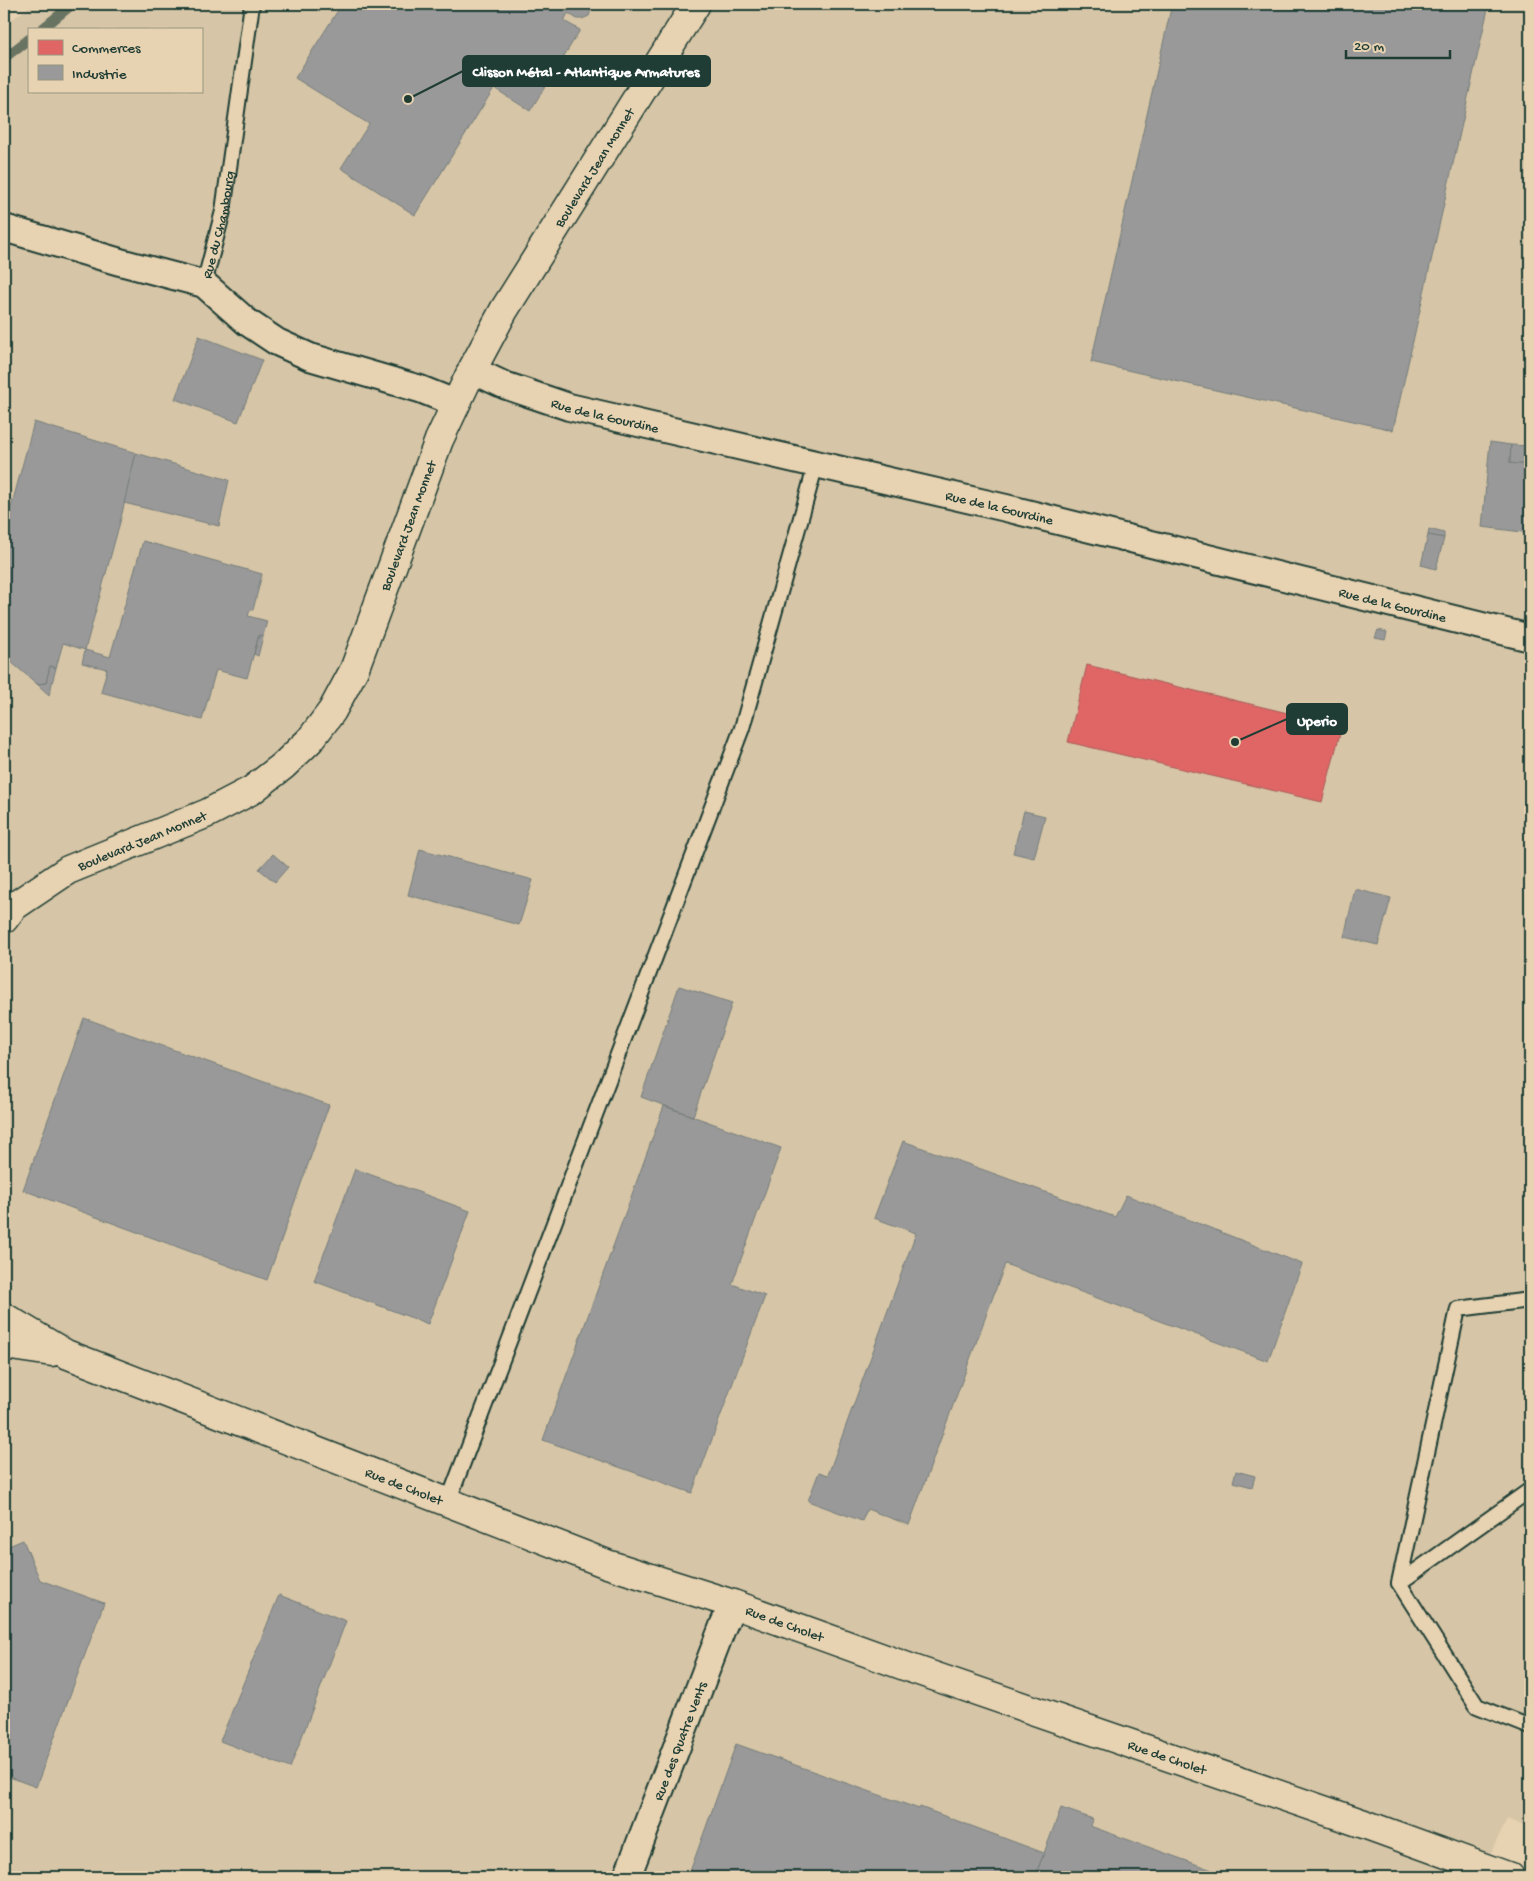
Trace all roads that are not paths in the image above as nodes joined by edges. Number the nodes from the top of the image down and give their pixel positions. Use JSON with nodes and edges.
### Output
{"nodes":[{"id":1,"x":252,"y":4,"type":"edge"},
{"id":2,"x":696,"y":4,"type":"edge"},
{"id":3,"x":4,"y":228,"type":"edge"},
{"id":4,"x":204,"y":284,"type":"junction"},
{"id":5,"x":472,"y":370,"type":"junction"},
{"id":6,"x":456,"y":403,"type":"junction"},
{"id":7,"x":816,"y":464,"type":"junction"},
{"id":8,"x":1530,"y":638,"type":"edge"},
{"id":9,"x":4,"y":919,"type":"edge"},
{"id":10,"x":1530,"y":1300,"type":"edge"},
{"id":11,"x":4,"y":1317,"type":"edge"},
{"id":12,"x":4,"y":1345,"type":"edge"},
{"id":13,"x":66,"y":1354,"type":"junction"},
{"id":14,"x":1530,"y":1490,"type":"edge"},
{"id":15,"x":448,"y":1502,"type":"junction"},
{"id":16,"x":1399,"y":1583,"type":"junction"},
{"id":17,"x":733,"y":1604,"type":"junction"},
{"id":18,"x":1530,"y":1727,"type":"edge"},
{"id":19,"x":627,"y":1877,"type":"edge"},
{"id":20,"x":1510,"y":1877,"type":"edge"}],
"edges":[{"from":1,"to":4,"type":"lane","name":"Rue du Chambourg"},
{"from":2,"to":5,"type":"main road","name":"Boulevard Jean Monnet"},
{"from":3,"to":4,"type":"street"},
{"from":4,"to":6,"type":"street","name":"Rue du Chambourg"},
{"from":5,"to":6,"type":"main road","name":"Boulevard Jean Monnet"},
{"from":5,"to":7,"type":"street","name":"Rue de la Gourdine"},
{"from":6,"to":9,"type":"main road","name":"Boulevard Jean Monnet"},
{"from":7,"to":8,"type":"street","name":"Rue de la Gourdine"},
{"from":7,"to":15,"type":"lane"},
{"from":10,"to":16,"type":"lane"},
{"from":11,"to":13,"type":"main road","name":"Rue de Cholet"},
{"from":12,"to":13,"type":"main road","name":"Rue de Cholet"},
{"from":13,"to":15,"type":"main road","name":"Rue de Cholet"},
{"from":14,"to":16,"type":"lane"},
{"from":15,"to":17,"type":"main road","name":"Rue de Cholet"},
{"from":16,"to":18,"type":"lane"},
{"from":17,"to":19,"type":"street","name":"Rue des Quatre Vents"},
{"from":17,"to":20,"type":"main road","name":"Rue de Cholet"}]}
